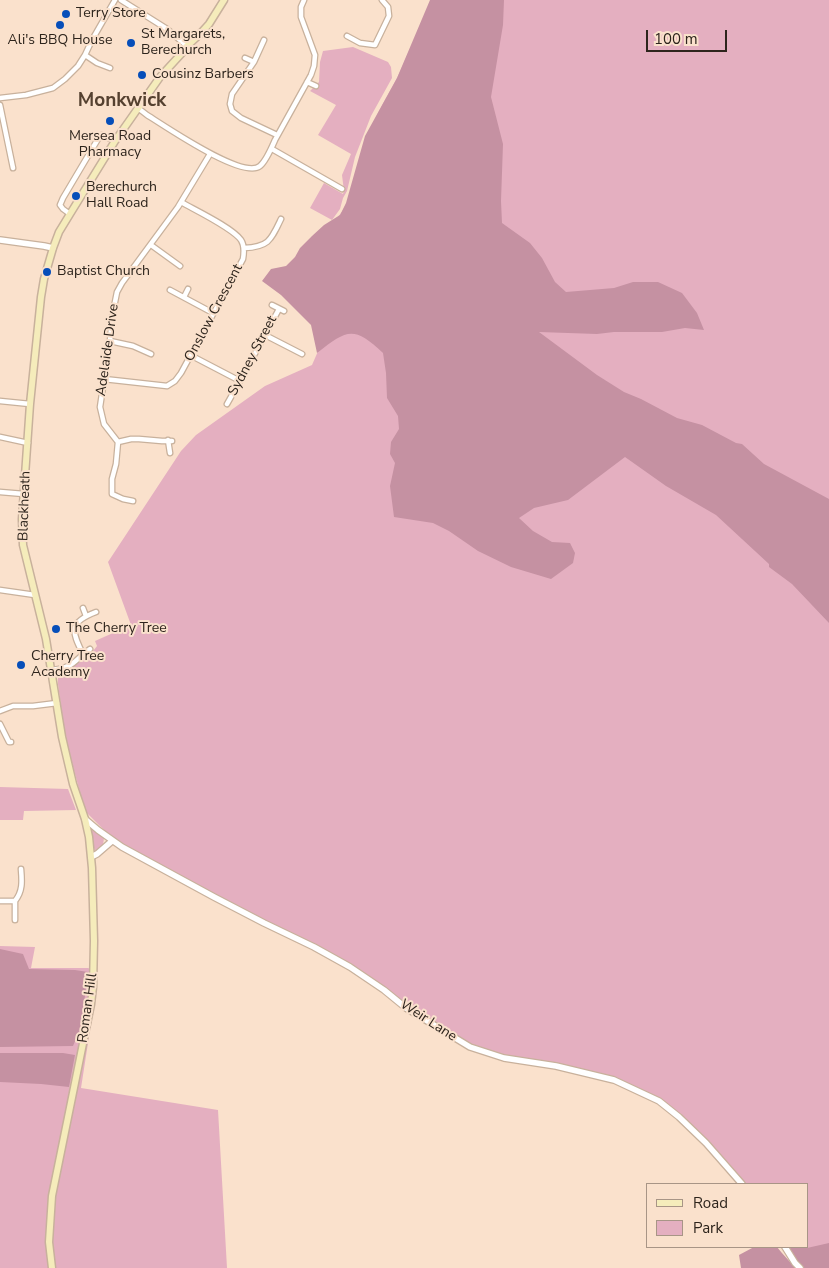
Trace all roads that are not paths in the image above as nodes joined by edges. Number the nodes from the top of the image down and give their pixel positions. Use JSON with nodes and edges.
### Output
{"nodes":[{"id":1,"x":115,"y":0,"type":"edge"},
{"id":2,"x":121,"y":0,"type":"edge"},
{"id":3,"x":224,"y":0,"type":"edge"},
{"id":4,"x":304,"y":0,"type":"edge"},
{"id":5,"x":384,"y":1,"type":"edge"},
{"id":6,"x":373,"y":35,"type":"dead end"},
{"id":7,"x":347,"y":36,"type":"dead end"},
{"id":8,"x":379,"y":38,"type":"junction"},
{"id":9,"x":264,"y":40,"type":"dead end"},
{"id":10,"x":187,"y":46,"type":"junction"},
{"id":11,"x":85,"y":55,"type":"junction"},
{"id":12,"x":245,"y":58,"type":"dead end"},
{"id":13,"x":254,"y":62,"type":"junction"},
{"id":14,"x":110,"y":68,"type":"dead end"},
{"id":15,"x":307,"y":82,"type":"junction"},
{"id":16,"x":316,"y":86,"type":"dead end"},
{"id":17,"x":0,"y":98,"type":"edge"},
{"id":18,"x":0,"y":105,"type":"edge"},
{"id":19,"x":138,"y":108,"type":"junction"},
{"id":20,"x":277,"y":135,"type":"junction"},
{"id":21,"x":115,"y":141,"type":"junction"},
{"id":22,"x":272,"y":149,"type":"junction"},
{"id":23,"x":210,"y":154,"type":"junction"},
{"id":24,"x":14,"y":164,"type":"dead end"},
{"id":25,"x":342,"y":189,"type":"dead end"},
{"id":26,"x":181,"y":202,"type":"junction"},
{"id":27,"x":70,"y":214,"type":"junction"},
{"id":28,"x":281,"y":219,"type":"dead end"},
{"id":29,"x":276,"y":228,"type":"junction"},
{"id":30,"x":283,"y":231,"type":"dead end"},
{"id":31,"x":0,"y":240,"type":"edge"},
{"id":32,"x":151,"y":245,"type":"junction"},
{"id":33,"x":53,"y":248,"type":"junction"},
{"id":34,"x":244,"y":248,"type":"junction"},
{"id":35,"x":181,"y":259,"type":"dead end"},
{"id":36,"x":188,"y":289,"type":"dead end"},
{"id":37,"x":170,"y":290,"type":"dead end"},
{"id":38,"x":184,"y":297,"type":"junction"},
{"id":39,"x":272,"y":305,"type":"dead end"},
{"id":40,"x":213,"y":313,"type":"junction"},
{"id":41,"x":265,"y":335,"type":"junction"},
{"id":42,"x":110,"y":341,"type":"junction"},
{"id":43,"x":151,"y":354,"type":"dead end"},
{"id":44,"x":192,"y":356,"type":"junction"},
{"id":45,"x":294,"y":358,"type":"dead end"},
{"id":46,"x":104,"y":379,"type":"junction"},
{"id":47,"x":240,"y":381,"type":"junction"},
{"id":48,"x":0,"y":401,"type":"edge"},
{"id":49,"x":30,"y":404,"type":"junction"},
{"id":50,"x":227,"y":404,"type":"dead end"},
{"id":51,"x":0,"y":437,"type":"edge"},
{"id":52,"x":118,"y":442,"type":"junction"},
{"id":53,"x":28,"y":443,"type":"junction"},
{"id":54,"x":170,"y":453,"type":"dead end"},
{"id":55,"x":0,"y":492,"type":"edge"},
{"id":56,"x":24,"y":494,"type":"junction"},
{"id":57,"x":129,"y":499,"type":"dead end"},
{"id":58,"x":0,"y":590,"type":"edge"},
{"id":59,"x":35,"y":595,"type":"junction"},
{"id":60,"x":83,"y":608,"type":"dead end"},
{"id":61,"x":96,"y":612,"type":"dead end"},
{"id":62,"x":86,"y":616,"type":"junction"},
{"id":63,"x":90,"y":649,"type":"dead end"},
{"id":64,"x":83,"y":654,"type":"junction"},
{"id":65,"x":51,"y":670,"type":"junction"},
{"id":66,"x":56,"y":703,"type":"junction"},
{"id":67,"x":0,"y":711,"type":"edge"},
{"id":68,"x":0,"y":724,"type":"edge"},
{"id":69,"x":9,"y":742,"type":"dead end"},
{"id":70,"x":85,"y":818,"type":"junction"},
{"id":71,"x":112,"y":841,"type":"junction"},
{"id":72,"x":91,"y":857,"type":"junction"},
{"id":73,"x":21,"y":869,"type":"dead end"},
{"id":74,"x":0,"y":901,"type":"edge"},
{"id":75,"x":15,"y":901,"type":"junction"},
{"id":76,"x":15,"y":920,"type":"dead end"},
{"id":77,"x":741,"y":1183,"type":"edge"},
{"id":78,"x":786,"y":1248,"type":"edge"},
{"id":79,"x":52,"y":1268,"type":"edge"},
{"id":80,"x":800,"y":1268,"type":"edge"}],
"edges":[{"from":1,"to":11,"type":"street"},
{"from":2,"to":10,"type":"street"},
{"from":3,"to":10,"type":"main road","name":"Blackheath"},
{"from":4,"to":15,"type":"street"},
{"from":5,"to":8,"type":"street"},
{"from":6,"to":8,"type":"street"},
{"from":7,"to":8,"type":"street"},
{"from":9,"to":13,"type":"street"},
{"from":10,"to":19,"type":"main road","name":"Blackheath"},
{"from":11,"to":14,"type":"street"},
{"from":11,"to":17,"type":"street"},
{"from":12,"to":13,"type":"street"},
{"from":13,"to":20,"type":"street"},
{"from":15,"to":16,"type":"street"},
{"from":15,"to":20,"type":"street"},
{"from":18,"to":24,"type":"street"},
{"from":19,"to":21,"type":"main road","name":"Blackheath"},
{"from":19,"to":23,"type":"street"},
{"from":20,"to":22,"type":"street"},
{"from":21,"to":27,"type":"main road","name":"Blackheath"},
{"from":21,"to":27,"type":"street"},
{"from":22,"to":23,"type":"street"},
{"from":22,"to":25,"type":"street"},
{"from":23,"to":26,"type":"street","name":"Adelaide Drive"},
{"from":26,"to":32,"type":"street","name":"Adelaide Drive"},
{"from":26,"to":34,"type":"street","name":"Onslow Crescent"},
{"from":27,"to":33,"type":"main road","name":"Blackheath"},
{"from":28,"to":29,"type":"street"},
{"from":29,"to":30,"type":"street"},
{"from":29,"to":34,"type":"street"},
{"from":31,"to":33,"type":"street"},
{"from":32,"to":35,"type":"street"},
{"from":32,"to":42,"type":"street","name":"Adelaide Drive"},
{"from":33,"to":49,"type":"main road","name":"Blackheath"},
{"from":34,"to":40,"type":"street","name":"Onslow Crescent"},
{"from":36,"to":38,"type":"street"},
{"from":37,"to":38,"type":"street"},
{"from":38,"to":40,"type":"street"},
{"from":39,"to":41,"type":"street","name":"Sydney Street"},
{"from":40,"to":44,"type":"street","name":"Onslow Crescent"},
{"from":41,"to":45,"type":"street"},
{"from":41,"to":47,"type":"street","name":"Sydney Street"},
{"from":42,"to":43,"type":"street"},
{"from":42,"to":46,"type":"street","name":"Adelaide Drive"},
{"from":44,"to":46,"type":"street","name":"Onslow Crescent"},
{"from":44,"to":47,"type":"street"},
{"from":46,"to":52,"type":"street","name":"Adelaide Drive"},
{"from":47,"to":50,"type":"street","name":"Sydney Street"},
{"from":48,"to":49,"type":"street"},
{"from":49,"to":53,"type":"main road","name":"Blackheath"},
{"from":51,"to":53,"type":"street"},
{"from":52,"to":54,"type":"street"},
{"from":52,"to":57,"type":"street"},
{"from":53,"to":56,"type":"main road","name":"Blackheath"},
{"from":55,"to":56,"type":"street"},
{"from":56,"to":59,"type":"main road","name":"Blackheath"},
{"from":58,"to":59,"type":"street"},
{"from":59,"to":65,"type":"main road","name":"Blackheath"},
{"from":60,"to":62,"type":"street"},
{"from":61,"to":62,"type":"street"},
{"from":62,"to":64,"type":"street"},
{"from":63,"to":64,"type":"street"},
{"from":64,"to":65,"type":"street"},
{"from":65,"to":66,"type":"main road","name":"Blackheath"},
{"from":66,"to":67,"type":"street"},
{"from":66,"to":70,"type":"main road","name":"Blackheath"},
{"from":68,"to":69,"type":"street"},
{"from":70,"to":71,"type":"street","name":"Weir Lane"},
{"from":70,"to":72,"type":"main road","name":"Roman Hill"},
{"from":71,"to":72,"type":"street"},
{"from":71,"to":77,"type":"street","name":"Weir Lane"},
{"from":72,"to":79,"type":"main road","name":"Roman Hill"},
{"from":73,"to":75,"type":"street"},
{"from":74,"to":75,"type":"street"},
{"from":75,"to":76,"type":"street"},
{"from":78,"to":80,"type":"street"}]}
